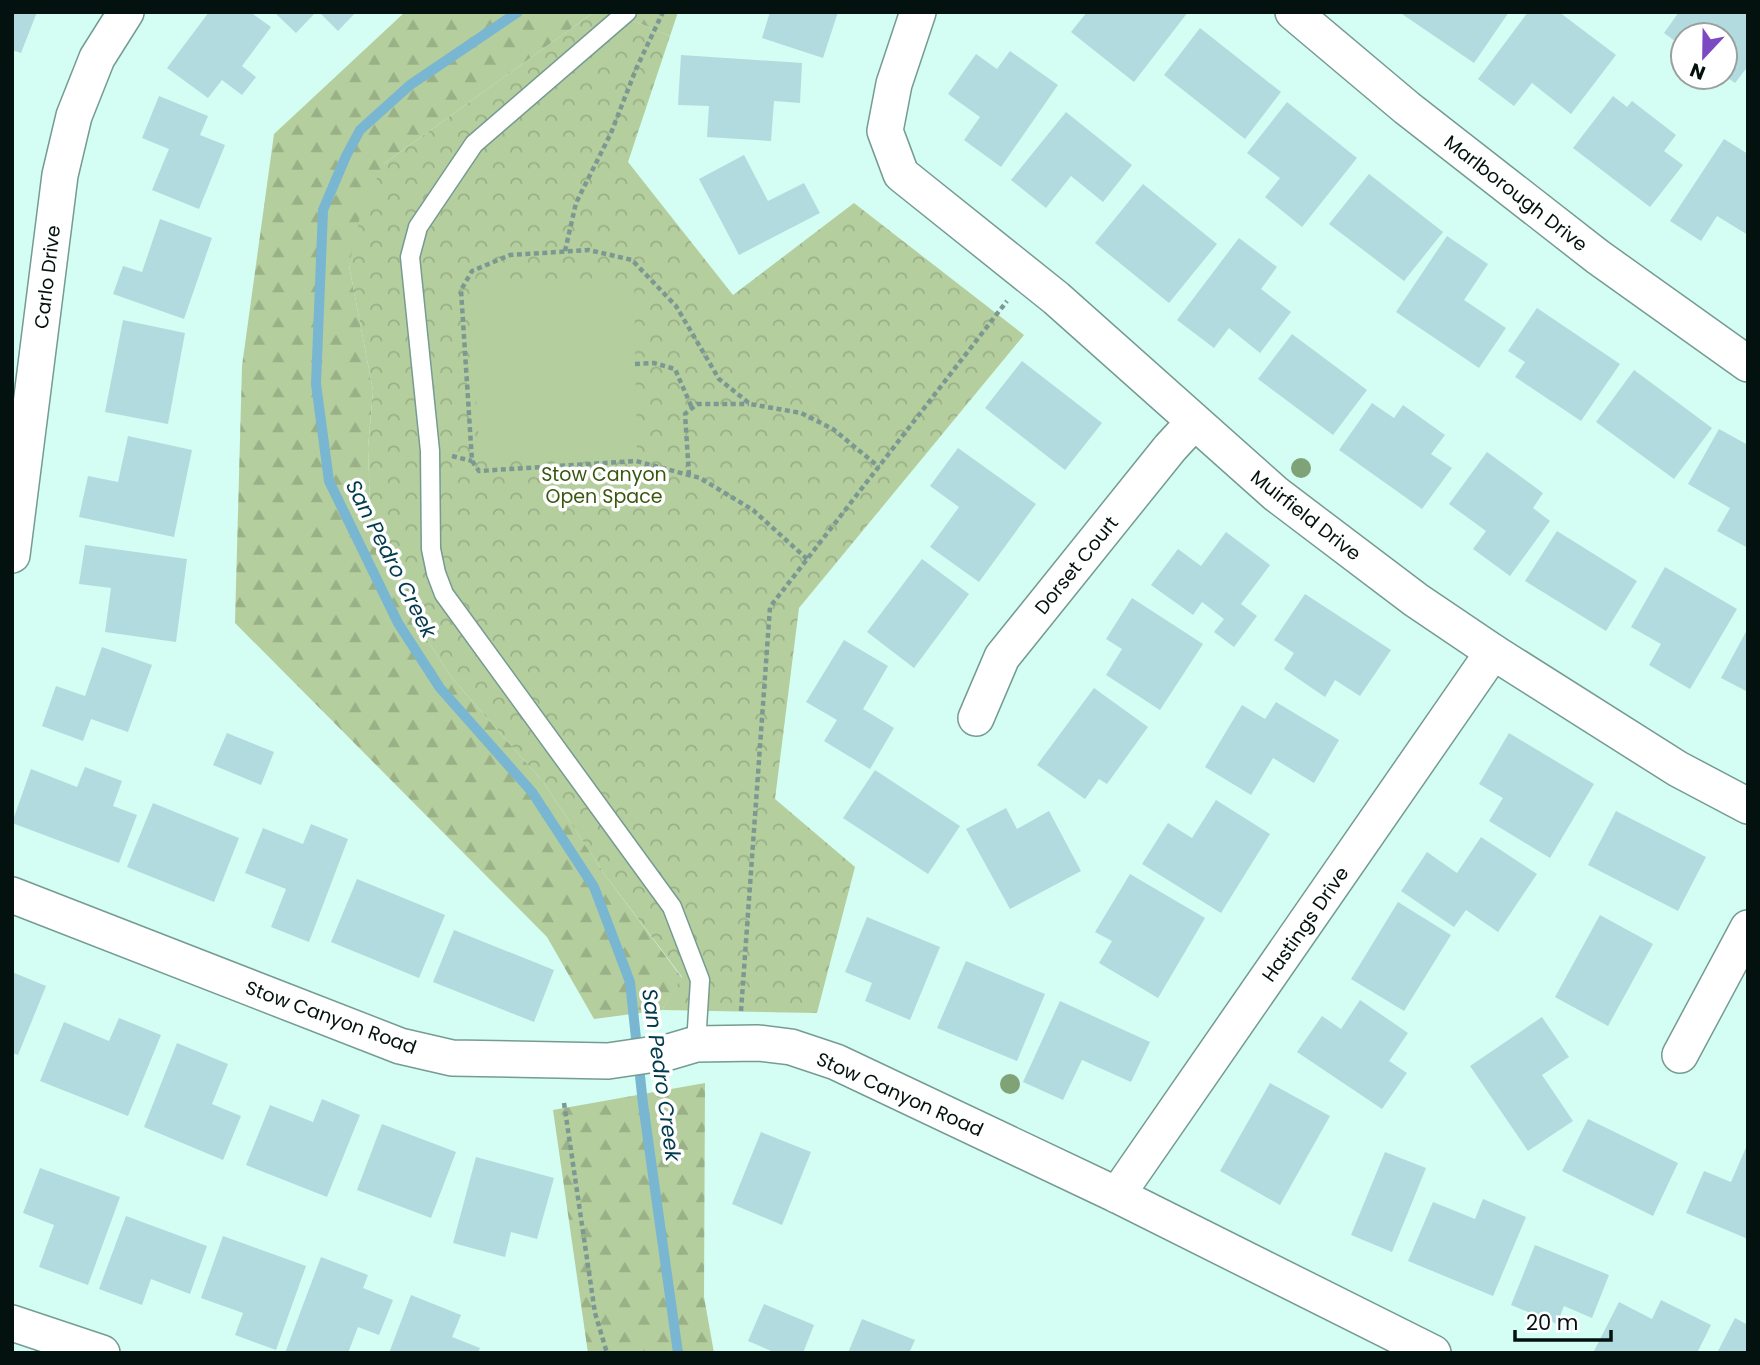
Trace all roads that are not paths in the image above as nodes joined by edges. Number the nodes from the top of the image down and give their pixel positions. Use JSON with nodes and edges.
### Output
{"nodes":[{"id":1,"x":126,"y":12,"type":"edge"},
{"id":2,"x":628,"y":12,"type":"edge"},
{"id":3,"x":918,"y":12,"type":"edge"},
{"id":4,"x":1293,"y":12,"type":"edge"},
{"id":5,"x":1748,"y":365,"type":"edge"},
{"id":6,"x":1194,"y":422,"type":"junction"},
{"id":7,"x":12,"y":555,"type":"edge"},
{"id":8,"x":1493,"y":652,"type":"junction"},
{"id":9,"x":976,"y":718,"type":"dead end"},
{"id":10,"x":1748,"y":806,"type":"edge"},
{"id":11,"x":12,"y":895,"type":"edge"},
{"id":12,"x":1748,"y":928,"type":"edge"},
{"id":13,"x":682,"y":1049,"type":"junction"},
{"id":14,"x":1680,"y":1055,"type":"dead end"},
{"id":15,"x":1117,"y":1195,"type":"junction"},
{"id":16,"x":12,"y":1323,"type":"edge"},
{"id":17,"x":102,"y":1353,"type":"edge"},
{"id":18,"x":1433,"y":1353,"type":"edge"}],
"edges":[{"from":1,"to":7,"type":"street","name":"Carlo Drive"},
{"from":2,"to":13,"type":"lane"},
{"from":3,"to":6,"type":"street","name":"Muirfield Drive"},
{"from":4,"to":5,"type":"street","name":"Marlborough Drive"},
{"from":6,"to":8,"type":"street","name":"Muirfield Drive"},
{"from":6,"to":9,"type":"street","name":"Dorset Court"},
{"from":8,"to":10,"type":"street","name":"Muirfield Drive"},
{"from":8,"to":15,"type":"street","name":"Hastings Drive"},
{"from":11,"to":13,"type":"street","name":"Stow Canyon Road"},
{"from":12,"to":14,"type":"street"},
{"from":13,"to":15,"type":"street","name":"Stow Canyon Road"},
{"from":15,"to":18,"type":"street","name":"Stow Canyon Road"},
{"from":16,"to":17,"type":"street"}]}
